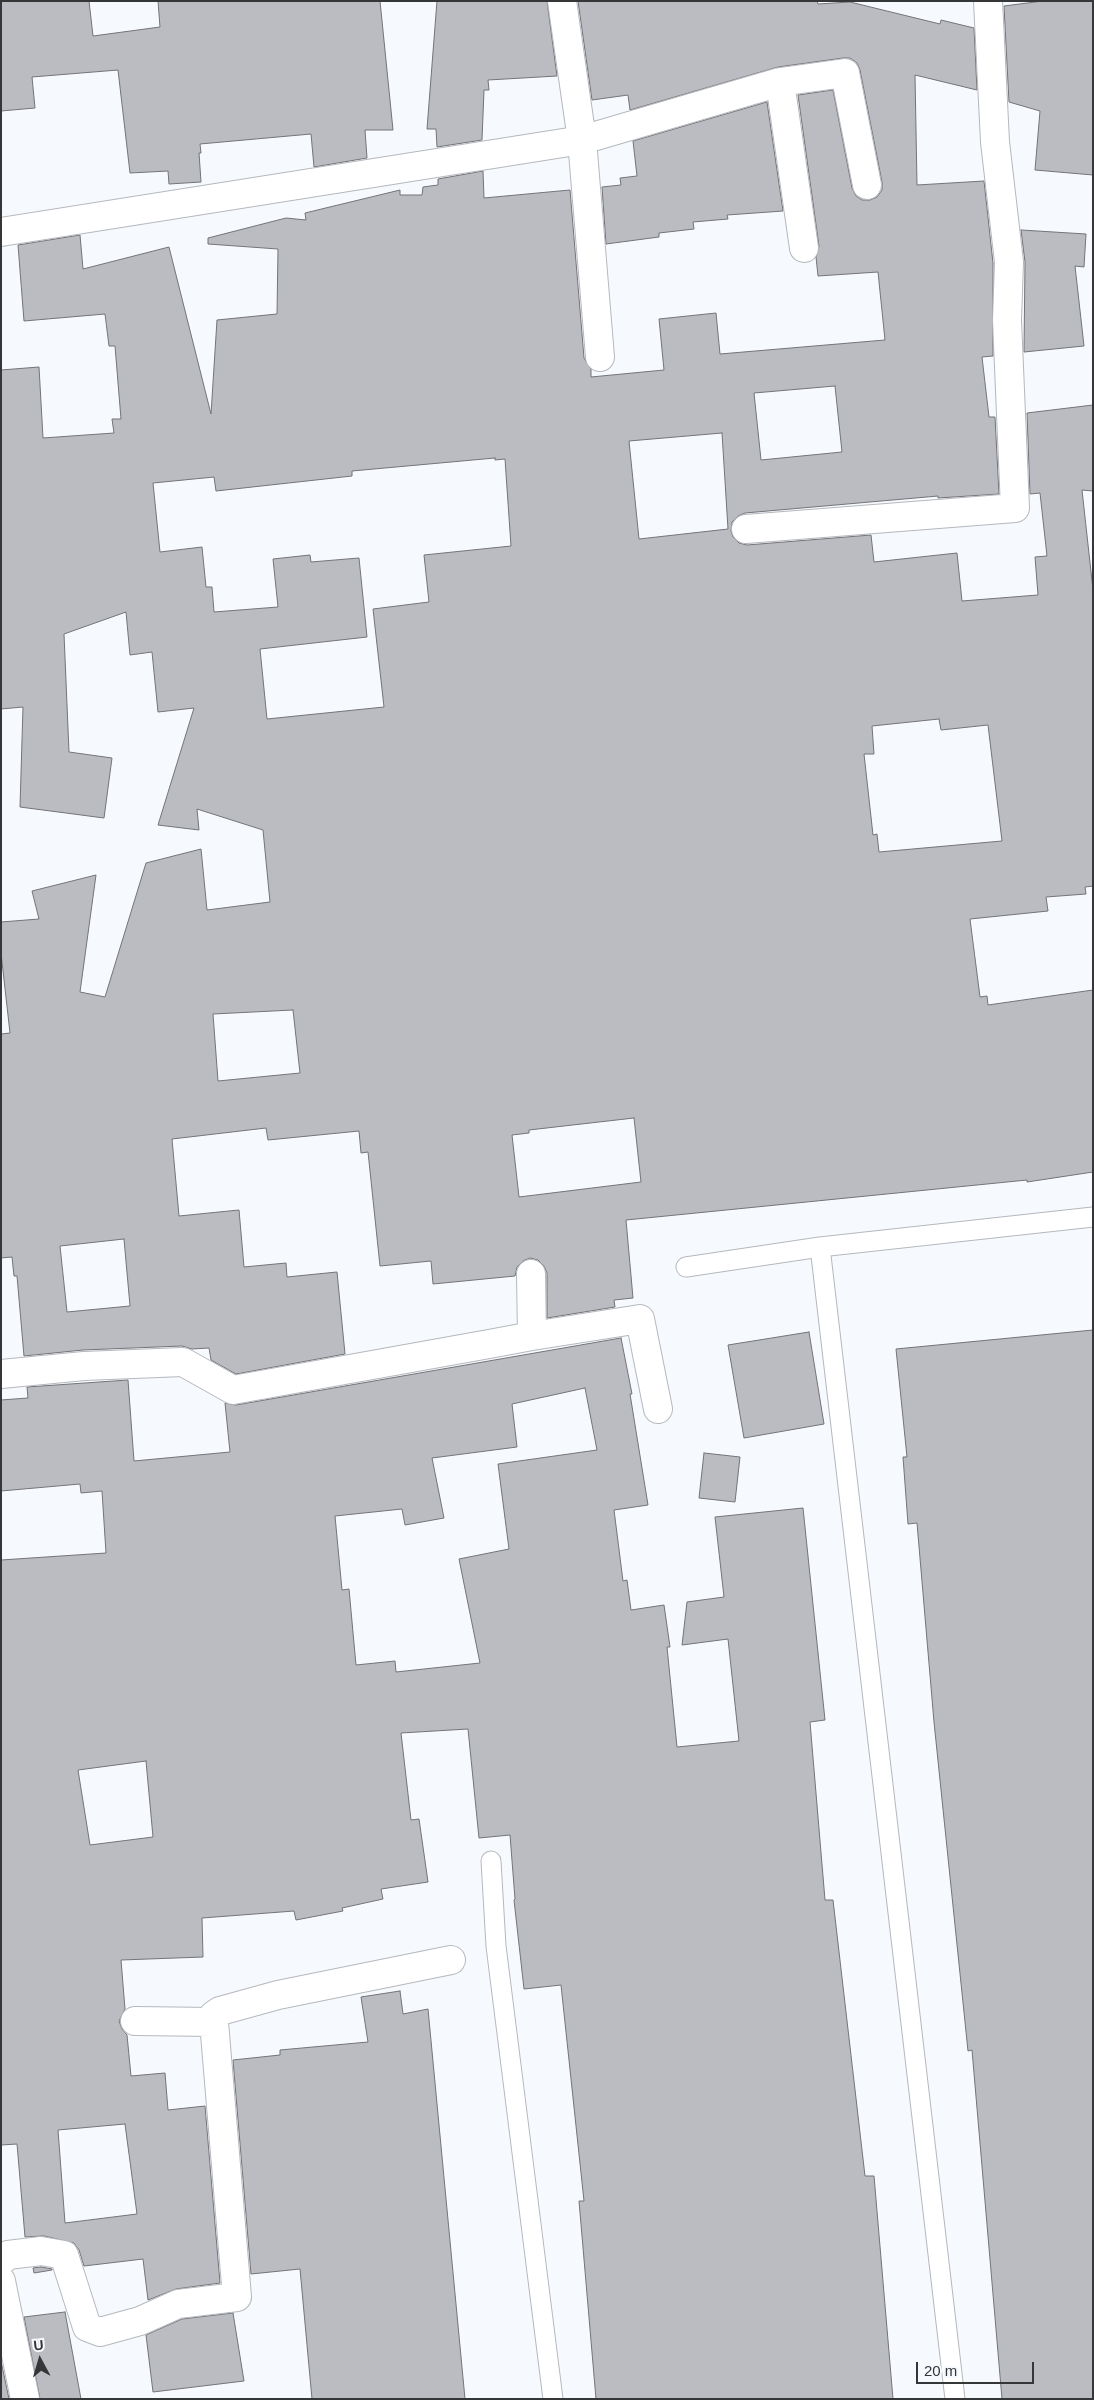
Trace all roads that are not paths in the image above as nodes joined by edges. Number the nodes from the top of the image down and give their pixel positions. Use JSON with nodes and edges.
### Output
{"nodes":[{"id":1,"x":562,"y":1,"type":"edge"},
{"id":2,"x":988,"y":1,"type":"edge"},
{"id":3,"x":780,"y":82,"type":"junction"},
{"id":4,"x":582,"y":140,"type":"junction"},
{"id":5,"x":867,"y":184,"type":"dead end"},
{"id":6,"x":1,"y":232,"type":"edge"},
{"id":7,"x":804,"y":248,"type":"dead end"},
{"id":8,"x":600,"y":357,"type":"dead end"},
{"id":9,"x":746,"y":529,"type":"dead end"},
{"id":10,"x":1093,"y":1217,"type":"edge"},
{"id":11,"x":820,"y":1247,"type":"junction"},
{"id":12,"x":686,"y":1267,"type":"dead end"},
{"id":13,"x":531,"y":1274,"type":"dead end"},
{"id":14,"x":532,"y":1336,"type":"junction"},
{"id":15,"x":1,"y":1374,"type":"edge"},
{"id":16,"x":658,"y":1409,"type":"dead end"},
{"id":17,"x":491,"y":1861,"type":"dead end"},
{"id":18,"x":451,"y":1960,"type":"dead end"},
{"id":19,"x":135,"y":2021,"type":"dead end"},
{"id":20,"x":214,"y":2022,"type":"junction"},
{"id":21,"x":1,"y":2261,"type":"edge"},
{"id":22,"x":1,"y":2281,"type":"edge"},
{"id":23,"x":25,"y":2399,"type":"edge"},
{"id":24,"x":552,"y":2399,"type":"edge"},
{"id":25,"x":956,"y":2399,"type":"edge"}],
"edges":[{"from":1,"to":4,"type":"street"},
{"from":2,"to":9,"type":"street"},
{"from":3,"to":4,"type":"street"},
{"from":3,"to":5,"type":"street"},
{"from":3,"to":7,"type":"street"},
{"from":4,"to":6,"type":"street"},
{"from":4,"to":8,"type":"street"},
{"from":10,"to":11,"type":"lane"},
{"from":11,"to":12,"type":"lane"},
{"from":11,"to":25,"type":"lane"},
{"from":13,"to":14,"type":"street"},
{"from":14,"to":15,"type":"street"},
{"from":14,"to":16,"type":"street"},
{"from":17,"to":24,"type":"lane"},
{"from":18,"to":20,"type":"street"},
{"from":19,"to":20,"type":"street"},
{"from":20,"to":21,"type":"street"},
{"from":22,"to":23,"type":"street"}]}
